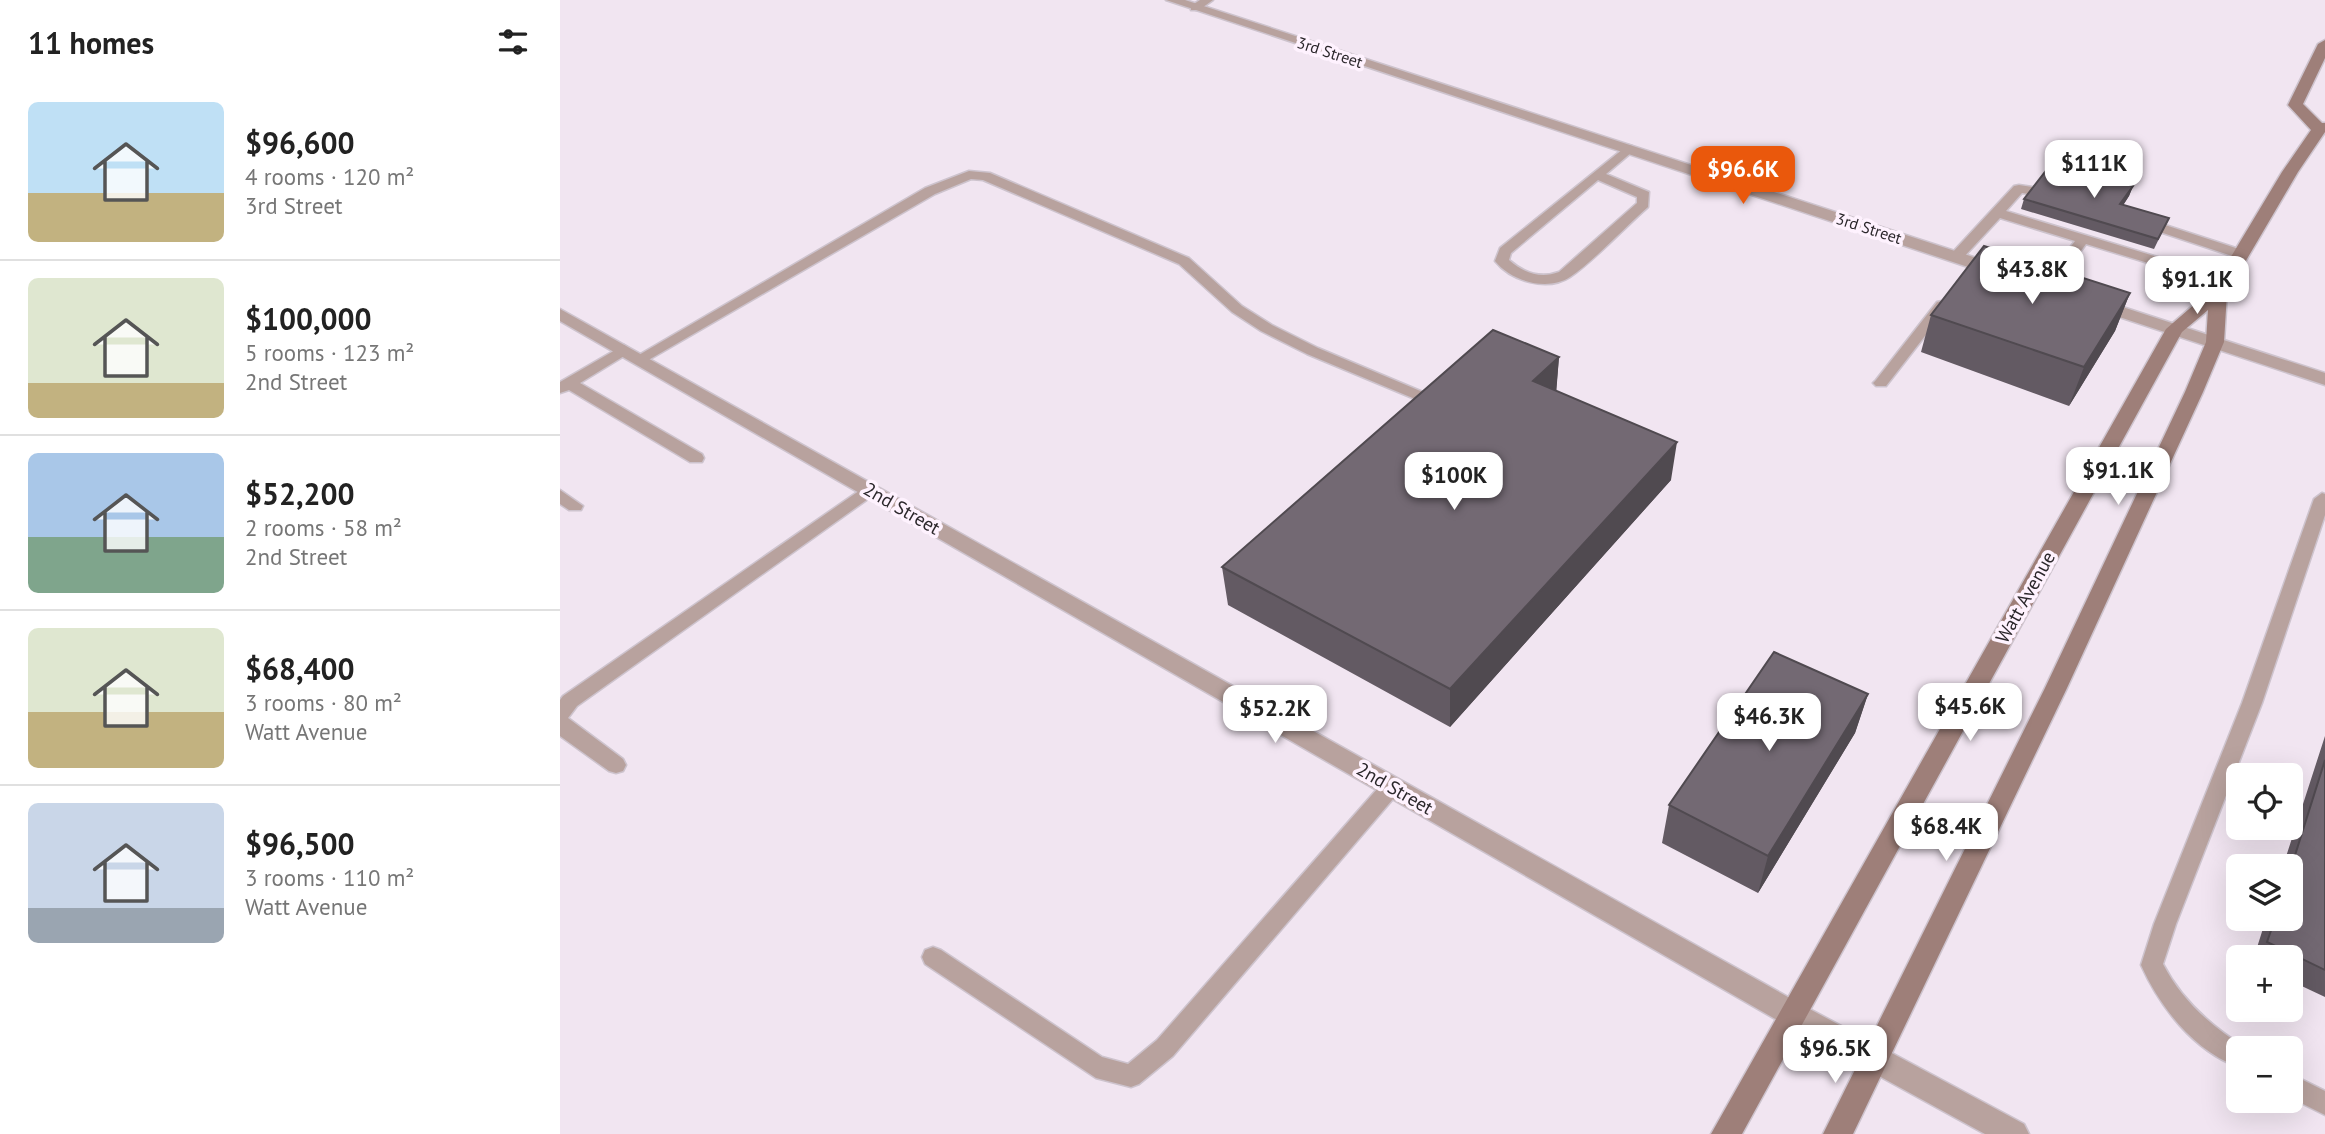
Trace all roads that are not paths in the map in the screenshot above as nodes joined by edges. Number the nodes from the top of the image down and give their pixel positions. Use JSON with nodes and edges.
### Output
{"nodes":[{"id":1,"x":1172,"y":0,"type":"edge"},
{"id":2,"x":1202,"y":4,"type":"edge"},
{"id":3,"x":2325,"y":44,"type":"edge"},
{"id":4,"x":2323,"y":129,"type":"edge"},
{"id":5,"x":1628,"y":149,"type":"junction"},
{"id":6,"x":1597,"y":175,"type":"junction"},
{"id":7,"x":2035,"y":191,"type":"edge"},
{"id":8,"x":1998,"y":213,"type":"junction"},
{"id":9,"x":2165,"y":229,"type":"edge"},
{"id":10,"x":2084,"y":237,"type":"junction"},
{"id":11,"x":2241,"y":254,"type":"junction"},
{"id":12,"x":1956,"y":257,"type":"junction"},
{"id":13,"x":2010,"y":275,"type":"edge"},
{"id":14,"x":2047,"y":287,"type":"edge"},
{"id":15,"x":2222,"y":288,"type":"junction"},
{"id":16,"x":1953,"y":290,"type":"edge"},
{"id":17,"x":2085,"y":300,"type":"edge"},
{"id":18,"x":560,"y":314,"type":"edge"},
{"id":19,"x":2175,"y":329,"type":"junction"},
{"id":20,"x":2215,"y":342,"type":"junction"},
{"id":21,"x":632,"y":355,"type":"junction"},
{"id":22,"x":2325,"y":379,"type":"edge"},
{"id":23,"x":1881,"y":383,"type":"dead end"},
{"id":24,"x":564,"y":386,"type":"edge"},
{"id":25,"x":1432,"y":401,"type":"edge"},
{"id":26,"x":696,"y":458,"type":"dead end"},
{"id":27,"x":870,"y":490,"type":"junction"},
{"id":28,"x":560,"y":496,"type":"edge"},
{"id":29,"x":2322,"y":499,"type":"dead end"},
{"id":30,"x":575,"y":506,"type":"dead end"},
{"id":31,"x":560,"y":714,"type":"edge"},
{"id":32,"x":560,"y":722,"type":"edge"},
{"id":33,"x":615,"y":765,"type":"dead end"},
{"id":34,"x":1392,"y":786,"type":"junction"},
{"id":35,"x":933,"y":957,"type":"dead end"},
{"id":36,"x":1794,"y":1014,"type":"junction"},
{"id":37,"x":2226,"y":1047,"type":"edge"},
{"id":38,"x":1877,"y":1058,"type":"junction"},
{"id":39,"x":2303,"y":1092,"type":"edge"},
{"id":40,"x":2325,"y":1104,"type":"edge"},
{"id":41,"x":1726,"y":1134,"type":"edge"},
{"id":42,"x":1838,"y":1134,"type":"edge"},
{"id":43,"x":2014,"y":1134,"type":"edge"}],
"edges":[{"from":1,"to":2,"type":"street","name":"3rd Street"},
{"from":2,"to":5,"type":"street","name":"3rd Street"},
{"from":3,"to":4,"type":"street","name":"Watt Avenue"},
{"from":4,"to":11,"type":"street","name":"Watt Avenue"},
{"from":5,"to":6,"type":"lane"},
{"from":5,"to":12,"type":"street","name":"3rd Street"},
{"from":6,"to":6,"type":"lane"},
{"from":7,"to":8,"type":"lane"},
{"from":8,"to":10,"type":"lane"},
{"from":8,"to":12,"type":"lane"},
{"from":9,"to":11,"type":"lane"},
{"from":10,"to":14,"type":"lane"},
{"from":10,"to":15,"type":"lane"},
{"from":11,"to":15,"type":"street","name":"Watt Avenue"},
{"from":12,"to":13,"type":"street","name":"3rd Street"},
{"from":15,"to":19,"type":"street","name":"Watt Avenue"},
{"from":15,"to":20,"type":"street","name":"Watt Avenue"},
{"from":16,"to":23,"type":"lane"},
{"from":17,"to":19,"type":"street"},
{"from":18,"to":21,"type":"street","name":"2nd Street"},
{"from":19,"to":20,"type":"street"},
{"from":19,"to":36,"type":"street","name":"Watt Avenue"},
{"from":20,"to":22,"type":"street"},
{"from":20,"to":38,"type":"street","name":"Watt Avenue"},
{"from":21,"to":24,"type":"lane"},
{"from":21,"to":25,"type":"lane"},
{"from":21,"to":27,"type":"street","name":"2nd Street"},
{"from":24,"to":26,"type":"lane"},
{"from":27,"to":31,"type":"lane"},
{"from":27,"to":34,"type":"street","name":"2nd Street"},
{"from":28,"to":30,"type":"lane"},
{"from":29,"to":37,"type":"lane"},
{"from":32,"to":33,"type":"lane"},
{"from":34,"to":35,"type":"lane"},
{"from":34,"to":36,"type":"street","name":"2nd Street"},
{"from":36,"to":38,"type":"street","name":"2nd Street"},
{"from":36,"to":41,"type":"street","name":"Watt Avenue"},
{"from":38,"to":42,"type":"street","name":"Watt Avenue"},
{"from":38,"to":43,"type":"street","name":"2nd Street"},
{"from":39,"to":40,"type":"lane"}]}
